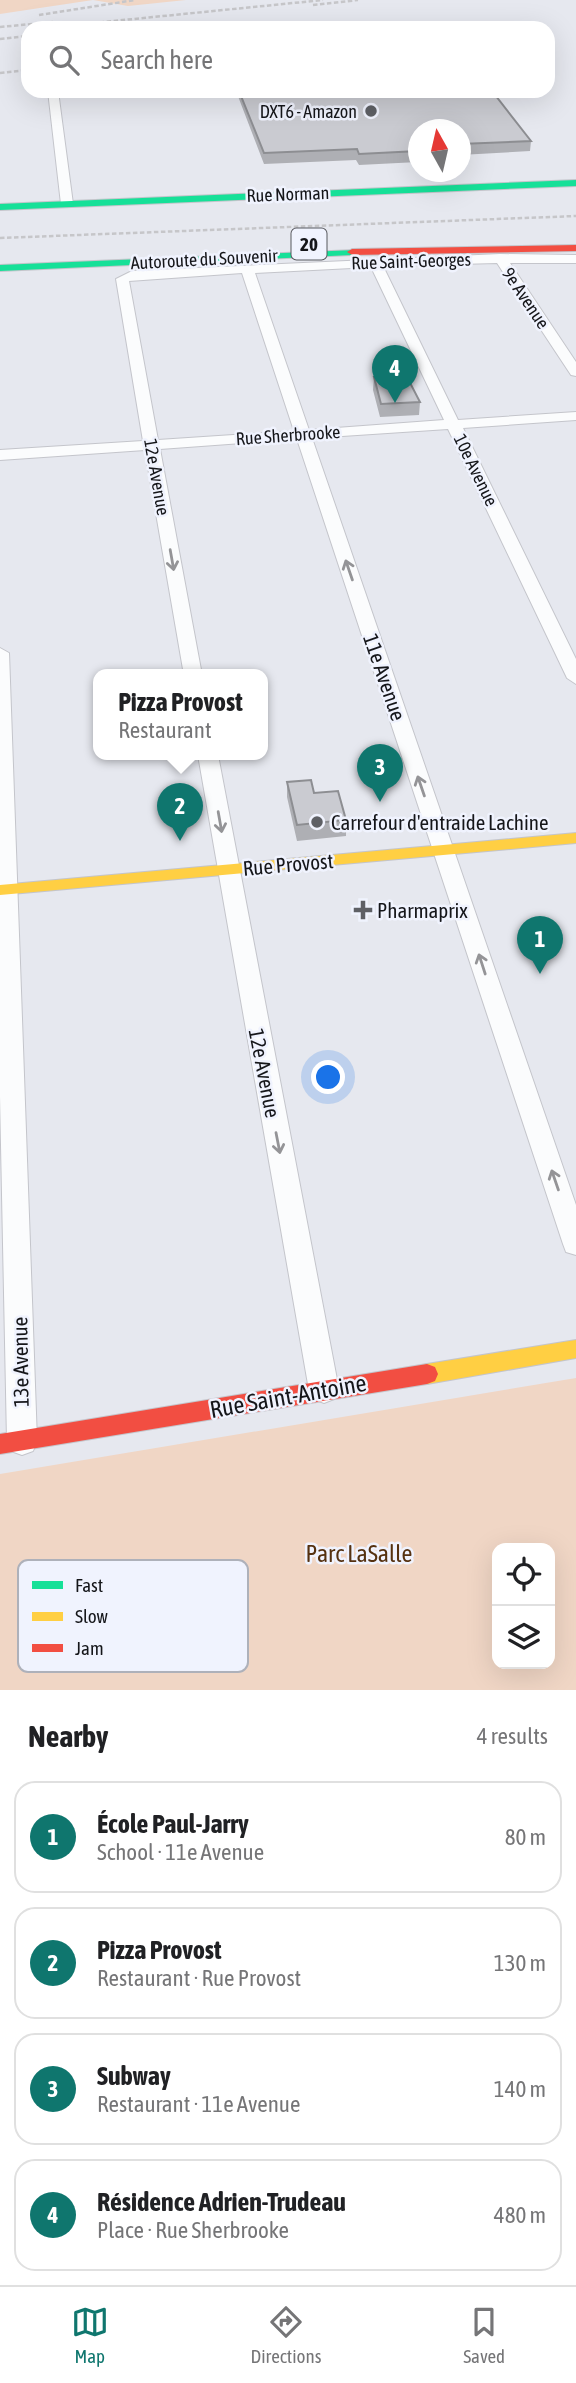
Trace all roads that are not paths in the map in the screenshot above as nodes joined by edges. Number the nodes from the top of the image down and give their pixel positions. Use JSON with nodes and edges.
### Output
{"nodes":[{"id":1,"x":54,"y":98,"type":"edge"},
{"id":2,"x":576,"y":183,"type":"edge"},
{"id":3,"x":68,"y":204,"type":"junction"},
{"id":4,"x":0,"y":207,"type":"edge"},
{"id":5,"x":576,"y":239,"type":"edge"},
{"id":6,"x":576,"y":248,"type":"edge"},
{"id":7,"x":0,"y":257,"type":"edge"},
{"id":8,"x":500,"y":258,"type":"junction"},
{"id":9,"x":576,"y":259,"type":"edge"},
{"id":10,"x":375,"y":262,"type":"junction"},
{"id":11,"x":0,"y":268,"type":"edge"},
{"id":12,"x":247,"y":269,"type":"junction"},
{"id":13,"x":122,"y":279,"type":"joint"},
{"id":14,"x":576,"y":372,"type":"edge"},
{"id":15,"x":576,"y":416,"type":"edge"},
{"id":16,"x":454,"y":424,"type":"junction"},
{"id":17,"x":304,"y":434,"type":"junction"},
{"id":18,"x":151,"y":444,"type":"junction"},
{"id":19,"x":0,"y":454,"type":"edge"},
{"id":20,"x":0,"y":653,"type":"edge"},
{"id":21,"x":192,"y":669,"type":"edge"},
{"id":22,"x":576,"y":678,"type":"edge"},
{"id":23,"x":209,"y":760,"type":"edge"},
{"id":24,"x":576,"y":838,"type":"edge"},
{"id":25,"x":443,"y":850,"type":"junction"},
{"id":26,"x":228,"y":869,"type":"junction"},
{"id":27,"x":3,"y":889,"type":"edge"},
{"id":28,"x":576,"y":1244,"type":"edge"},
{"id":29,"x":576,"y":1349,"type":"edge"},
{"id":30,"x":324,"y":1390,"type":"junction"},
{"id":31,"x":11,"y":1443,"type":"edge"}],
"edges":[{"from":1,"to":3,"type":"street"},
{"from":2,"to":3,"type":"main road","name":"Rue Norman"},
{"from":3,"to":4,"type":"main road","name":"Rue Norman"},
{"from":5,"to":7,"type":"main road","name":"Autoroute du Souvenir","number":"20"},
{"from":6,"to":11,"type":"main road","name":"Autoroute du Souvenir","number":"20"},
{"from":8,"to":9,"type":"street","name":"Rue Saint-Georges"},
{"from":8,"to":10,"type":"street","name":"Rue Saint-Georges"},
{"from":8,"to":14,"type":"street","name":"9e Avenue"},
{"from":10,"to":12,"type":"street","name":"Rue Saint-Georges"},
{"from":10,"to":16,"type":"street","name":"10e Avenue"},
{"from":12,"to":13,"type":"street","name":"Rue Saint-Georges"},
{"from":12,"to":17,"type":"street","name":"11e Avenue"},
{"from":13,"to":18,"type":"street","name":"12e Avenue"},
{"from":15,"to":16,"type":"street","name":"Rue Sherbrooke"},
{"from":16,"to":17,"type":"street","name":"Rue Sherbrooke"},
{"from":16,"to":22,"type":"street","name":"10e Avenue"},
{"from":17,"to":18,"type":"street","name":"Rue Sherbrooke"},
{"from":25,"to":17,"type":"street","name":"11e Avenue","one_way":true},
{"from":18,"to":19,"type":"street","name":"Rue Sherbrooke"},
{"from":18,"to":21,"type":"street","name":"12e Avenue","one_way":true},
{"from":20,"to":27,"type":"street","name":"13e Avenue"},
{"from":23,"to":26,"type":"street","name":"12e Avenue","one_way":true},
{"from":24,"to":25,"type":"main road","name":"Rue Provost"},
{"from":25,"to":26,"type":"main road","name":"Rue Provost"},
{"from":28,"to":25,"type":"street","name":"11e Avenue","one_way":true},
{"from":26,"to":27,"type":"main road","name":"Rue Provost"},
{"from":26,"to":30,"type":"street","name":"12e Avenue","one_way":true},
{"from":27,"to":31,"type":"street","name":"13e Avenue"},
{"from":29,"to":30,"type":"main road","name":"Rue Saint-Antoine"},
{"from":30,"to":31,"type":"main road","name":"Rue Saint-Antoine"}]}
